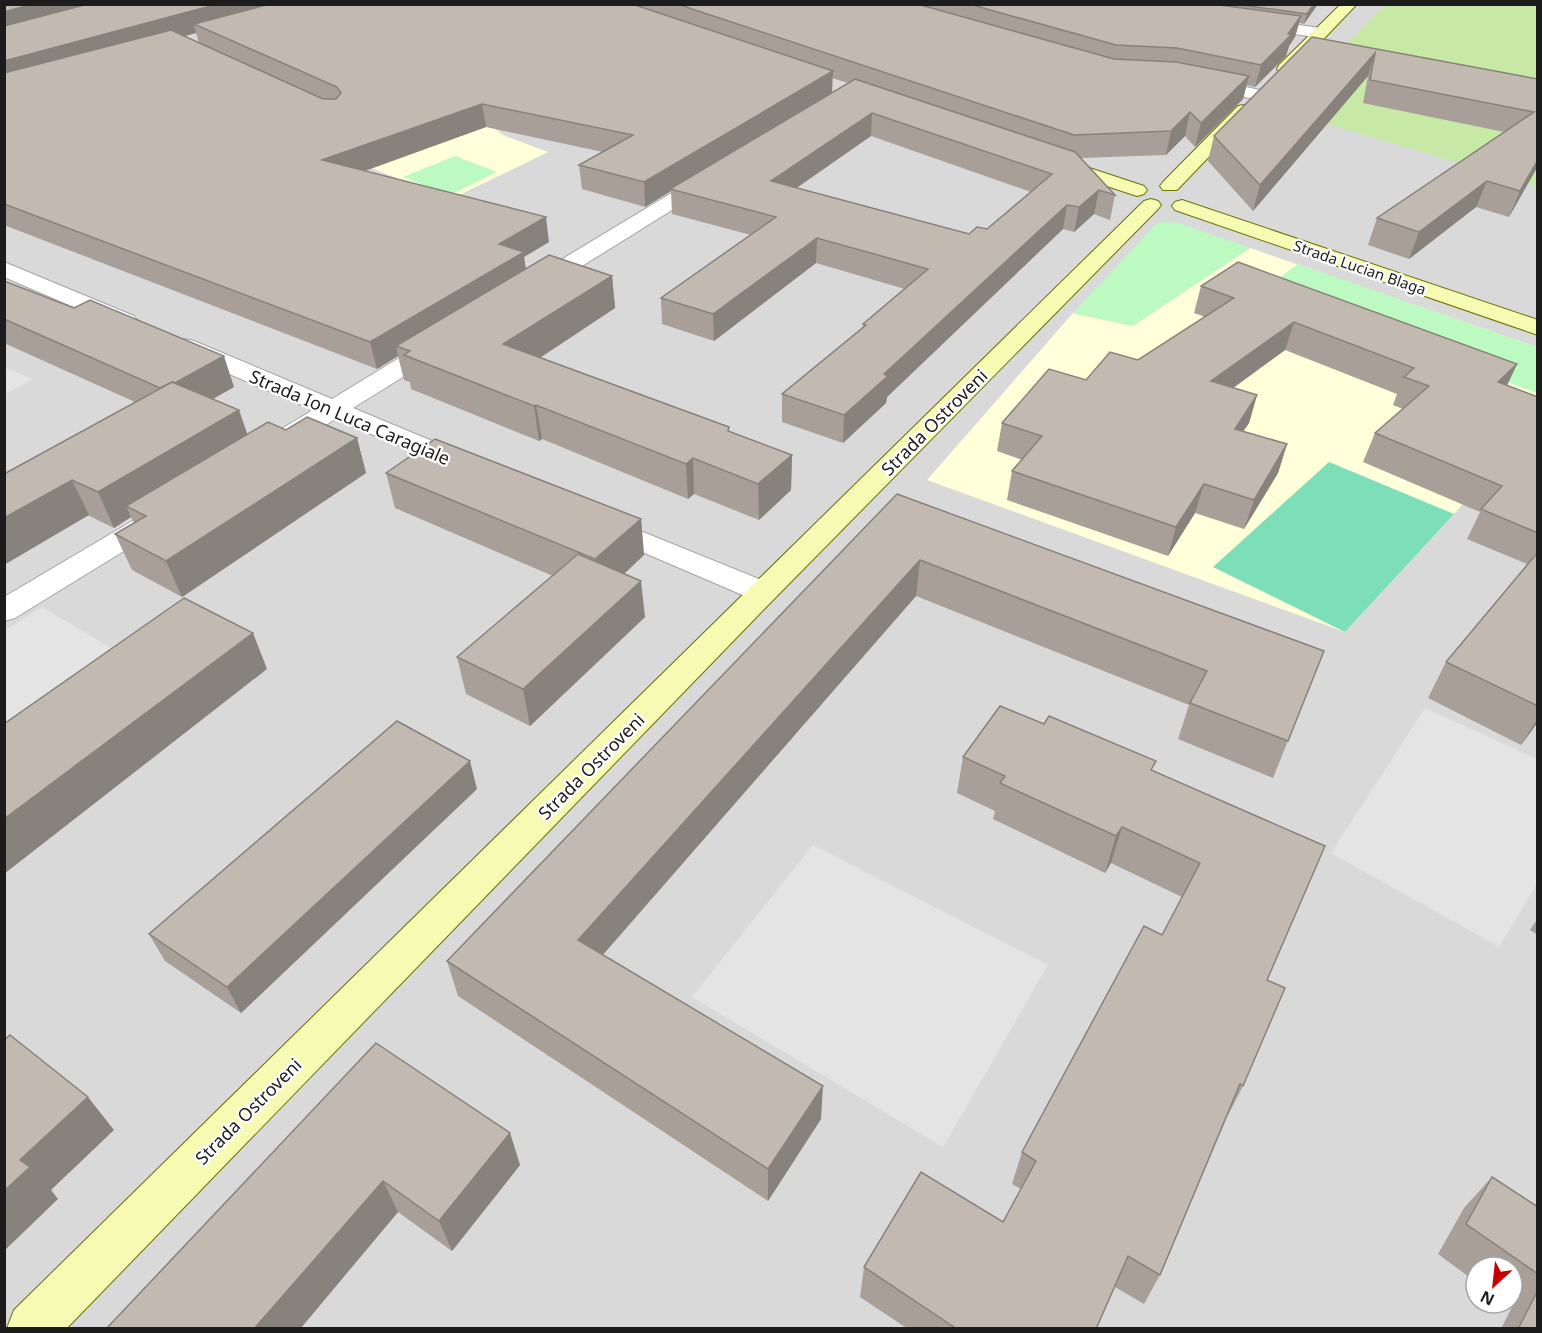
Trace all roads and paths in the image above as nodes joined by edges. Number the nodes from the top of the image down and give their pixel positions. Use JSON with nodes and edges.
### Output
{"nodes":[{"id":1,"x":1350,"y":4,"type":"edge"},
{"id":2,"x":1240,"y":23,"type":"edge"},
{"id":3,"x":1321,"y":33,"type":"junction"},
{"id":4,"x":1186,"y":80,"type":"edge"},
{"id":5,"x":1258,"y":95,"type":"junction"},
{"id":6,"x":1035,"y":156,"type":"edge"},
{"id":7,"x":730,"y":166,"type":"edge"},
{"id":8,"x":1160,"y":197,"type":"junction"},
{"id":9,"x":4,"y":269,"type":"edge"},
{"id":10,"x":42,"y":285,"type":"junction"},
{"id":11,"x":14,"y":298,"type":"edge"},
{"id":12,"x":510,"y":301,"type":"edge"},
{"id":13,"x":1538,"y":328,"type":"edge"},
{"id":14,"x":459,"y":332,"type":"edge"},
{"id":15,"x":333,"y":409,"type":"junction"},
{"id":16,"x":254,"y":458,"type":"edge"},
{"id":17,"x":488,"y":475,"type":"edge"},
{"id":18,"x":175,"y":507,"type":"edge"},
{"id":19,"x":576,"y":513,"type":"edge"},
{"id":20,"x":763,"y":592,"type":"junction"},
{"id":21,"x":4,"y":611,"type":"edge"},
{"id":22,"x":32,"y":1329,"type":"edge"}],
"edges":[{"from":1,"to":3,"type":"street","name":"Strada Ostroveni"},
{"from":2,"to":3,"type":"street"},
{"from":3,"to":5,"type":"street","name":"Strada Ostroveni"},
{"from":4,"to":5,"type":"street"},
{"from":5,"to":8,"type":"street","name":"Strada Ostroveni"},
{"from":6,"to":8,"type":"street","name":"Strada Lucian Blaga"},
{"from":7,"to":12,"type":"street"},
{"from":8,"to":13,"type":"street","name":"Strada Lucian Blaga"},
{"from":8,"to":20,"type":"street","name":"Strada Ostroveni"},
{"from":9,"to":10,"type":"street","name":"Strada Ion Luca Caragiale"},
{"from":10,"to":11,"type":"street"},
{"from":10,"to":15,"type":"street","name":"Strada Ion Luca Caragiale"},
{"from":14,"to":15,"type":"street"},
{"from":15,"to":16,"type":"street"},
{"from":15,"to":17,"type":"street","name":"Strada Ion Luca Caragiale"},
{"from":18,"to":21,"type":"street"},
{"from":19,"to":20,"type":"street"},
{"from":20,"to":22,"type":"street","name":"Strada Ostroveni"}]}
